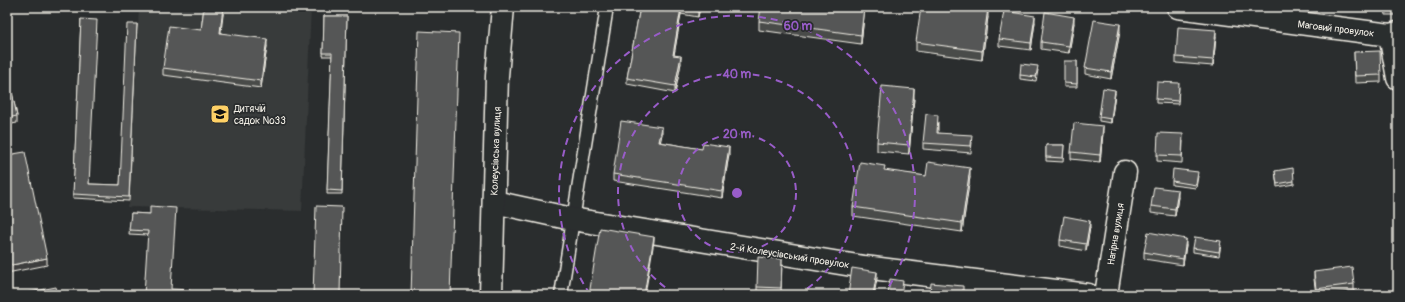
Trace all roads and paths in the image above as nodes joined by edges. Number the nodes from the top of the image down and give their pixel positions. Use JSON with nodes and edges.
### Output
{"nodes":[{"id":1,"x":503,"y":7,"type":"edge"},
{"id":2,"x":606,"y":7,"type":"edge"},
{"id":3,"x":1178,"y":7,"type":"edge"},
{"id":4,"x":1394,"y":34,"type":"edge"},
{"id":5,"x":1398,"y":78,"type":"edge"},
{"id":6,"x":1125,"y":172,"type":"dead end"},
{"id":7,"x":494,"y":202,"type":"junction"},
{"id":8,"x":572,"y":219,"type":"junction"},
{"id":9,"x":491,"y":295,"type":"edge"},
{"id":10,"x":561,"y":295,"type":"edge"},
{"id":11,"x":1088,"y":295,"type":"edge"},
{"id":12,"x":1106,"y":295,"type":"edge"}],
"edges":[{"from":1,"to":7,"type":"street","name":"Колеусівська вулиця"},
{"from":2,"to":8,"type":"lane"},
{"from":3,"to":4,"type":"street","name":"Маговий провулок"},
{"from":4,"to":5,"type":"street"},
{"from":6,"to":12,"type":"street","name":"Нагірна вулиця"},
{"from":7,"to":8,"type":"street","name":"2-й Колеусівський провулок"},
{"from":7,"to":9,"type":"street","name":"Колеусівська вулиця"},
{"from":8,"to":10,"type":"lane"},
{"from":8,"to":11,"type":"street","name":"2-й Колеусівський провулок"}]}
